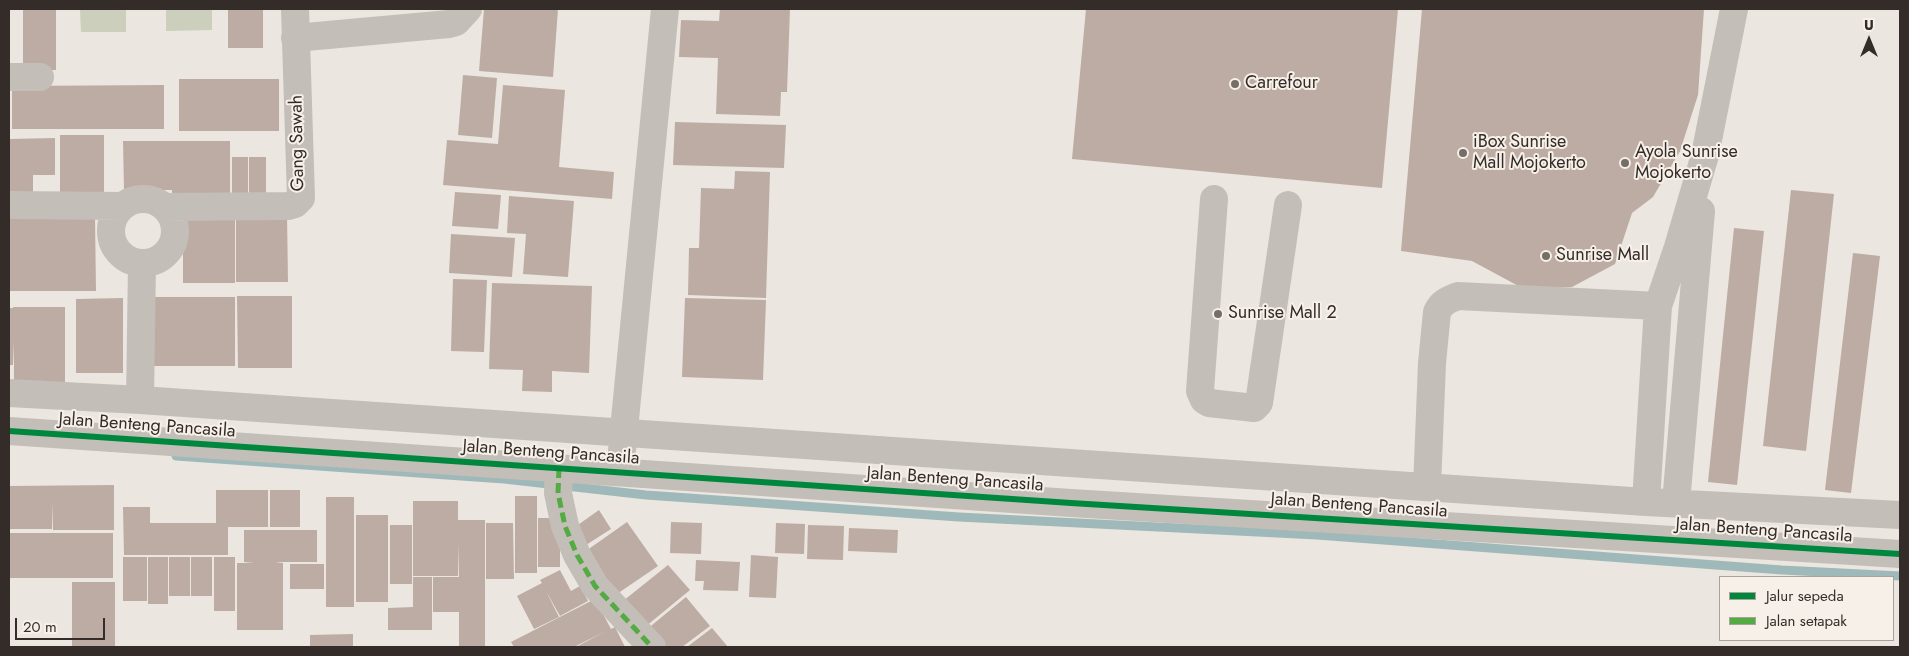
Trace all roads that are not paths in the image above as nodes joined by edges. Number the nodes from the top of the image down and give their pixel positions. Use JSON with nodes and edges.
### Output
{"nodes":[{"id":1,"x":295,"y":9,"type":"edge"},
{"id":2,"x":468,"y":9,"type":"edge"},
{"id":3,"x":664,"y":9,"type":"edge"},
{"id":4,"x":1734,"y":9,"type":"edge"},
{"id":5,"x":295,"y":38,"type":"junction"},
{"id":6,"x":40,"y":77,"type":"dead end"},
{"id":7,"x":9,"y":78,"type":"edge"},
{"id":8,"x":1705,"y":155,"type":"junction"},
{"id":9,"x":1214,"y":199,"type":"dead end"},
{"id":10,"x":9,"y":205,"type":"edge"},
{"id":11,"x":1288,"y":205,"type":"dead end"},
{"id":12,"x":123,"y":206,"type":"junction"},
{"id":13,"x":164,"y":207,"type":"junction"},
{"id":14,"x":142,"y":263,"type":"junction"},
{"id":15,"x":1658,"y":306,"type":"junction"},
{"id":16,"x":9,"y":393,"type":"edge"},
{"id":17,"x":140,"y":400,"type":"junction"},
{"id":18,"x":274,"y":409,"type":"junction"},
{"id":19,"x":9,"y":431,"type":"edge"},
{"id":20,"x":624,"y":433,"type":"junction"},
{"id":21,"x":273,"y":449,"type":"junction"},
{"id":22,"x":1074,"y":463,"type":"junction"},
{"id":23,"x":620,"y":472,"type":"junction"},
{"id":24,"x":558,"y":480,"type":"junction"},
{"id":25,"x":1427,"y":487,"type":"junction"},
{"id":26,"x":1646,"y":502,"type":"junction"},
{"id":27,"x":1070,"y":503,"type":"junction"},
{"id":28,"x":1676,"y":503,"type":"junction"},
{"id":29,"x":1900,"y":515,"type":"edge"},
{"id":30,"x":1900,"y":554,"type":"edge"},
{"id":31,"x":652,"y":647,"type":"edge"}],
"edges":[{"from":1,"to":5,"type":"street","name":"Gang Sawah"},
{"from":2,"to":5,"type":"street"},
{"from":3,"to":20,"type":"street"},
{"from":4,"to":8,"type":"street"},
{"from":5,"to":13,"type":"street","name":"Gang Sawah"},
{"from":6,"to":7,"type":"street"},
{"from":8,"to":15,"type":"street"},
{"from":8,"to":28,"type":"street"},
{"from":9,"to":11,"type":"street"},
{"from":10,"to":12,"type":"street"},
{"from":12,"to":13,"type":"street"},
{"from":12,"to":14,"type":"street"},
{"from":13,"to":14,"type":"street"},
{"from":14,"to":17,"type":"street"},
{"from":15,"to":25,"type":"street"},
{"from":15,"to":26,"type":"street"},
{"from":16,"to":17,"type":"street","name":"Jalan Benteng Pancasila"},
{"from":17,"to":18,"type":"street","name":"Jalan Benteng Pancasila"},
{"from":18,"to":20,"type":"street","name":"Jalan Benteng Pancasila"},
{"from":18,"to":21,"type":"street"},
{"from":19,"to":21,"type":"street","name":"Jalan Benteng Pancasila"},
{"from":20,"to":22,"type":"street","name":"Jalan Benteng Pancasila"},
{"from":20,"to":23,"type":"street"},
{"from":21,"to":24,"type":"street","name":"Jalan Benteng Pancasila"},
{"from":22,"to":25,"type":"street","name":"Jalan Benteng Pancasila"},
{"from":22,"to":27,"type":"street"},
{"from":23,"to":24,"type":"street","name":"Jalan Benteng Pancasila"},
{"from":23,"to":27,"type":"street","name":"Jalan Benteng Pancasila"},
{"from":24,"to":31,"type":"street"},
{"from":25,"to":26,"type":"street","name":"Jalan Benteng Pancasila"},
{"from":26,"to":28,"type":"street","name":"Jalan Benteng Pancasila"},
{"from":27,"to":30,"type":"street","name":"Jalan Benteng Pancasila"},
{"from":28,"to":29,"type":"street","name":"Jalan Benteng Pancasila"}]}
